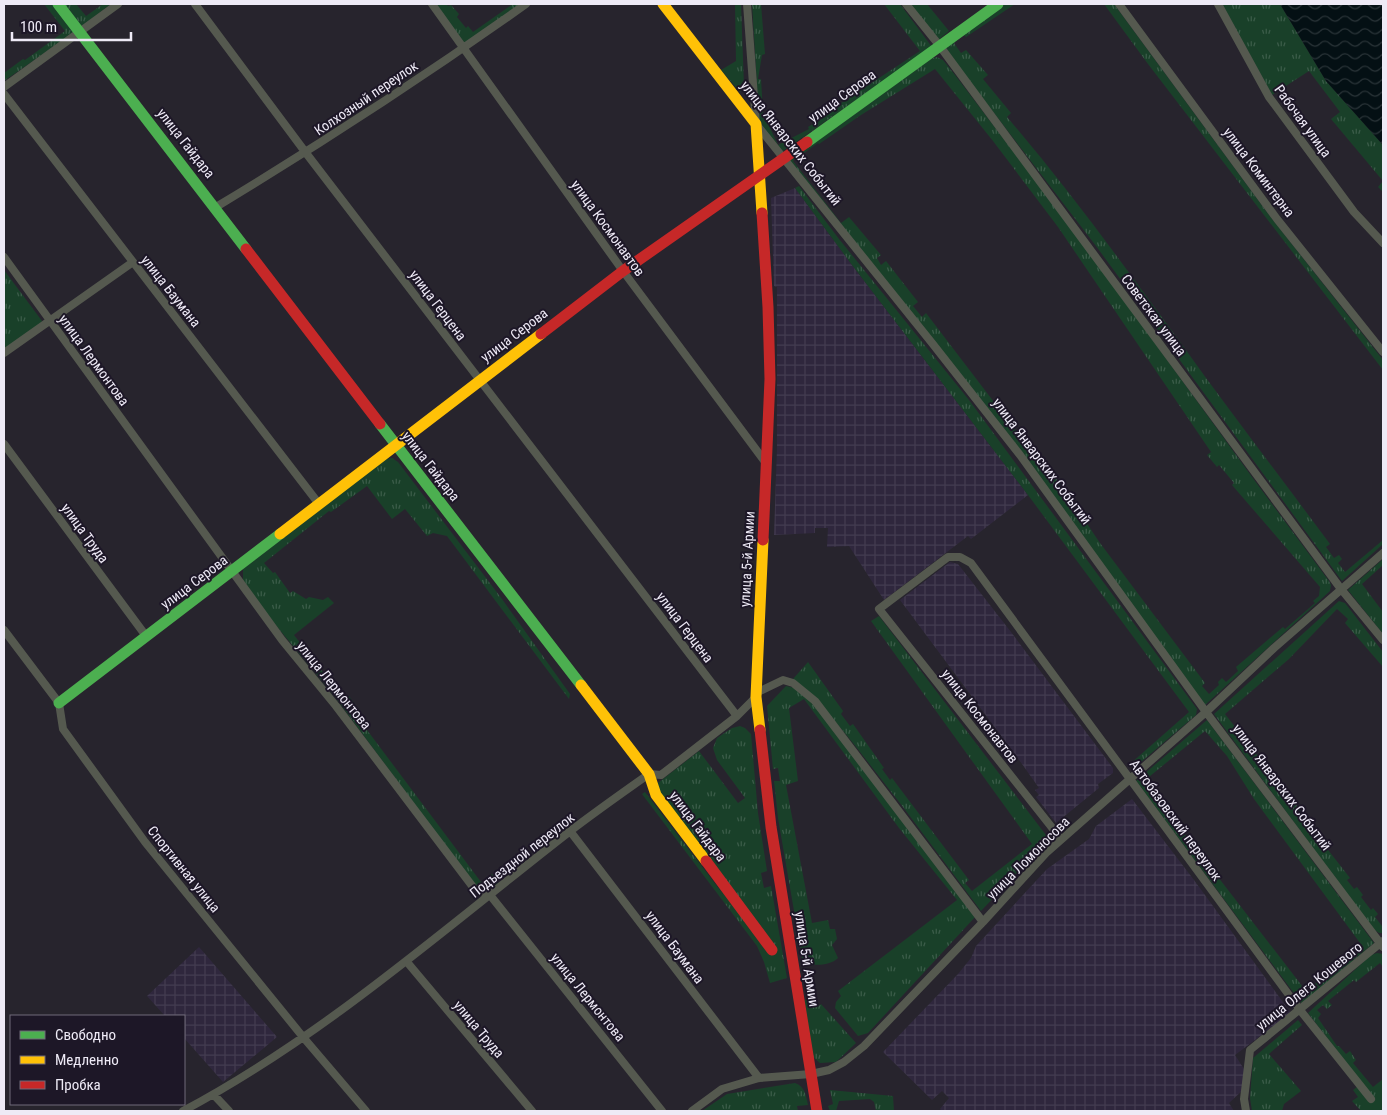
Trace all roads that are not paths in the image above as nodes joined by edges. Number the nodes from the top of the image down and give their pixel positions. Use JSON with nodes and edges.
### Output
{"nodes":[{"id":1,"x":58,"y":4,"type":"edge"},
{"id":2,"x":118,"y":4,"type":"edge"},
{"id":3,"x":195,"y":4,"type":"edge"},
{"id":4,"x":432,"y":4,"type":"edge"},
{"id":5,"x":526,"y":4,"type":"edge"},
{"id":6,"x":663,"y":4,"type":"edge"},
{"id":7,"x":747,"y":4,"type":"edge"},
{"id":8,"x":906,"y":4,"type":"edge"},
{"id":9,"x":998,"y":4,"type":"edge"},
{"id":10,"x":1119,"y":4,"type":"edge"},
{"id":11,"x":1218,"y":4,"type":"edge"},
{"id":12,"x":80,"y":30,"type":"junction"},
{"id":13,"x":939,"y":45,"type":"junction"},
{"id":14,"x":464,"y":48,"type":"junction"},
{"id":15,"x":4,"y":87,"type":"edge"},
{"id":16,"x":4,"y":94,"type":"edge"},
{"id":17,"x":756,"y":124,"type":"junction"},
{"id":18,"x":306,"y":152,"type":"junction"},
{"id":19,"x":782,"y":158,"type":"junction"},
{"id":20,"x":759,"y":176,"type":"junction"},
{"id":21,"x":216,"y":207,"type":"junction"},
{"id":22,"x":1383,"y":243,"type":"edge"},
{"id":23,"x":4,"y":257,"type":"edge"},
{"id":24,"x":133,"y":262,"type":"junction"},
{"id":25,"x":623,"y":271,"type":"junction"},
{"id":26,"x":50,"y":321,"type":"junction"},
{"id":27,"x":1383,"y":352,"type":"edge"},
{"id":28,"x":4,"y":353,"type":"edge"},
{"id":29,"x":480,"y":380,"type":"junction"},
{"id":30,"x":4,"y":444,"type":"edge"},
{"id":31,"x":396,"y":445,"type":"junction"},
{"id":32,"x":767,"y":465,"type":"junction"},
{"id":33,"x":319,"y":504,"type":"junction"},
{"id":34,"x":1383,"y":553,"type":"edge"},
{"id":35,"x":960,"y":557,"type":"joint"},
{"id":36,"x":232,"y":572,"type":"junction"},
{"id":37,"x":1341,"y":589,"type":"junction"},
{"id":38,"x":4,"y":630,"type":"edge"},
{"id":39,"x":146,"y":636,"type":"junction"},
{"id":40,"x":1383,"y":640,"type":"edge"},
{"id":41,"x":756,"y":695,"type":"junction"},
{"id":42,"x":60,"y":704,"type":"junction"},
{"id":43,"x":1206,"y":712,"type":"junction"},
{"id":44,"x":737,"y":716,"type":"junction"},
{"id":45,"x":649,"y":774,"type":"junction"},
{"id":46,"x":1131,"y":779,"type":"junction"},
{"id":47,"x":570,"y":831,"type":"junction"},
{"id":48,"x":1061,"y":839,"type":"junction"},
{"id":49,"x":490,"y":895,"type":"junction"},
{"id":50,"x":983,"y":922,"type":"junction"},
{"id":51,"x":1382,"y":944,"type":"edge"},
{"id":52,"x":772,"y":950,"type":"dead end"},
{"id":53,"x":407,"y":962,"type":"junction"},
{"id":54,"x":1300,"y":1010,"type":"junction"},
{"id":55,"x":303,"y":1037,"type":"junction"},
{"id":56,"x":812,"y":1074,"type":"junction"},
{"id":57,"x":759,"y":1078,"type":"junction"},
{"id":58,"x":214,"y":1095,"type":"junction"},
{"id":59,"x":1371,"y":1099,"type":"dead end"},
{"id":60,"x":184,"y":1111,"type":"edge"},
{"id":61,"x":229,"y":1111,"type":"edge"},
{"id":62,"x":366,"y":1111,"type":"edge"},
{"id":63,"x":532,"y":1111,"type":"edge"},
{"id":64,"x":662,"y":1111,"type":"edge"},
{"id":65,"x":692,"y":1111,"type":"edge"},
{"id":66,"x":817,"y":1111,"type":"edge"},
{"id":67,"x":1246,"y":1111,"type":"edge"}],
"edges":[{"from":1,"to":12,"type":"street","name":"улица Гайдара"},
{"from":2,"to":12,"type":"street"},
{"from":3,"to":18,"type":"street","name":"улица Герцена"},
{"from":4,"to":14,"type":"street","name":"улица Космонавтов"},
{"from":5,"to":14,"type":"street","name":"Колхозный переулок"},
{"from":6,"to":17,"type":"street","name":"улица Январских Событий"},
{"from":7,"to":17,"type":"street","name":"улица 5-й Армии"},
{"from":8,"to":13,"type":"street","name":"Советская улица"},
{"from":9,"to":13,"type":"street","name":"улица Серова"},
{"from":10,"to":27,"type":"street","name":"улица Коминтерна"},
{"from":11,"to":22,"type":"street","name":"Рабочая улица"},
{"from":12,"to":15,"type":"street"},
{"from":12,"to":21,"type":"street","name":"улица Гайдара"},
{"from":13,"to":19,"type":"street","name":"улица Серова"},
{"from":13,"to":37,"type":"street","name":"Советская улица"},
{"from":14,"to":18,"type":"street","name":"Колхозный переулок"},
{"from":14,"to":25,"type":"street","name":"улица Космонавтов"},
{"from":16,"to":24,"type":"street","name":"улица Баумана"},
{"from":17,"to":19,"type":"street","name":"улица Январских Событий"},
{"from":17,"to":20,"type":"street","name":"улица 5-й Армии"},
{"from":18,"to":21,"type":"street","name":"Колхозный переулок"},
{"from":18,"to":29,"type":"street","name":"улица Герцена"},
{"from":19,"to":20,"type":"street","name":"улица Серова"},
{"from":19,"to":43,"type":"street","name":"улица Январских Событий"},
{"from":20,"to":25,"type":"street","name":"улица Серова"},
{"from":20,"to":32,"type":"street","name":"улица 5-й Армии"},
{"from":21,"to":31,"type":"street","name":"улица Гайдара"},
{"from":23,"to":26,"type":"street","name":"улица Лермонтова"},
{"from":24,"to":26,"type":"street"},
{"from":24,"to":33,"type":"street","name":"улица Баумана"},
{"from":25,"to":29,"type":"street","name":"улица Серова"},
{"from":25,"to":32,"type":"street","name":"улица Космонавтов"},
{"from":26,"to":28,"type":"street"},
{"from":26,"to":36,"type":"street","name":"улица Лермонтова"},
{"from":29,"to":31,"type":"street","name":"улица Серова"},
{"from":29,"to":44,"type":"street","name":"улица Герцена"},
{"from":30,"to":39,"type":"street","name":"улица Труда"},
{"from":31,"to":33,"type":"street","name":"улица Серова"},
{"from":31,"to":45,"type":"street","name":"улица Гайдара"},
{"from":32,"to":41,"type":"street","name":"улица 5-й Армии"},
{"from":33,"to":36,"type":"street","name":"улица Серова"},
{"from":34,"to":37,"type":"street","name":"улица Ломоносова"},
{"from":35,"to":46,"type":"street","name":"Автобазовский переулок"},
{"from":35,"to":48,"type":"street","name":"улица Космонавтов"},
{"from":36,"to":39,"type":"street","name":"улица Серова"},
{"from":36,"to":49,"type":"street","name":"улица Лермонтова"},
{"from":37,"to":40,"type":"street","name":"Советская улица"},
{"from":37,"to":43,"type":"street","name":"улица Ломоносова"},
{"from":38,"to":42,"type":"street","name":"Спортивная улица"},
{"from":39,"to":42,"type":"street","name":"улица Серова"},
{"from":41,"to":44,"type":"street","name":"Подъездной переулок"},
{"from":41,"to":50,"type":"street"},
{"from":41,"to":56,"type":"street","name":"улица 5-й Армии"},
{"from":42,"to":55,"type":"street","name":"Спортивная улица"},
{"from":43,"to":46,"type":"street","name":"улица Ломоносова"},
{"from":43,"to":51,"type":"street","name":"улица Январских Событий"},
{"from":44,"to":45,"type":"street","name":"Подъездной переулок"},
{"from":45,"to":47,"type":"street","name":"Подъездной переулок"},
{"from":45,"to":52,"type":"street","name":"улица Гайдара"},
{"from":46,"to":48,"type":"street","name":"улица Ломоносова"},
{"from":46,"to":54,"type":"street","name":"Автобазовский переулок"},
{"from":47,"to":49,"type":"street","name":"Подъездной переулок"},
{"from":47,"to":57,"type":"street","name":"улица Баумана"},
{"from":48,"to":50,"type":"street","name":"улица Ломоносова"},
{"from":49,"to":53,"type":"street","name":"Подъездной переулок"},
{"from":49,"to":64,"type":"street","name":"улица Лермонтова"},
{"from":50,"to":56,"type":"street","name":"улица Ломоносова"},
{"from":51,"to":54,"type":"street","name":"улица Олега Кошевого"},
{"from":53,"to":55,"type":"street","name":"Подъездной переулок"},
{"from":53,"to":63,"type":"street","name":"улица Труда"},
{"from":54,"to":59,"type":"street","name":"Автобазовский переулок"},
{"from":54,"to":67,"type":"street","name":"улица Олега Кошевого"},
{"from":55,"to":58,"type":"street","name":"Подъездной переулок"},
{"from":55,"to":62,"type":"street","name":"Спортивная улица"},
{"from":56,"to":57,"type":"street","name":"улица Ломоносова"},
{"from":56,"to":66,"type":"street","name":"улица 5-й Армии"},
{"from":57,"to":65,"type":"street","name":"улица Ломоносова"},
{"from":58,"to":60,"type":"street","name":"Подъездной переулок"},
{"from":58,"to":61,"type":"street"}]}
